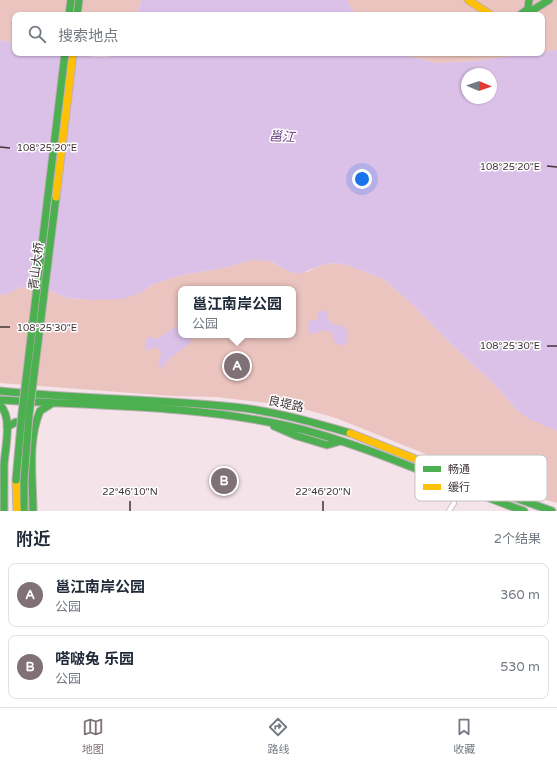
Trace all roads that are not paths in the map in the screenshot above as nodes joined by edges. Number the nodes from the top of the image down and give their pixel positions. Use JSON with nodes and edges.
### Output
{"nodes":[{"id":1,"x":71,"y":0,"type":"edge"},
{"id":2,"x":79,"y":0,"type":"edge"},
{"id":3,"x":468,"y":0,"type":"edge"},
{"id":4,"x":530,"y":0,"type":"edge"},
{"id":5,"x":549,"y":0,"type":"edge"},
{"id":6,"x":70,"y":12,"type":"edge"},
{"id":7,"x":77,"y":12,"type":"edge"},
{"id":8,"x":486,"y":12,"type":"edge"},
{"id":9,"x":524,"y":12,"type":"edge"},
{"id":10,"x":530,"y":12,"type":"edge"},
{"id":11,"x":65,"y":56,"type":"edge"},
{"id":12,"x":73,"y":56,"type":"edge"},
{"id":13,"x":0,"y":391,"type":"edge"},
{"id":14,"x":82,"y":397,"type":"junction"},
{"id":15,"x":0,"y":400,"type":"edge"},
{"id":16,"x":52,"y":404,"type":"junction"},
{"id":17,"x":0,"y":405,"type":"edge"},
{"id":18,"x":82,"y":406,"type":"junction"},
{"id":19,"x":8,"y":427,"type":"junction"},
{"id":20,"x":35,"y":433,"type":"junction"},
{"id":21,"x":415,"y":459,"type":"edge"},
{"id":22,"x":415,"y":469,"type":"edge"},
{"id":23,"x":20,"y":481,"type":"junction"},
{"id":24,"x":498,"y":501,"type":"edge"},
{"id":25,"x":520,"y":501,"type":"edge"},
{"id":26,"x":454,"y":503,"type":"dead end"},
{"id":27,"x":4,"y":511,"type":"edge"},
{"id":28,"x":17,"y":511,"type":"edge"},
{"id":29,"x":24,"y":511,"type":"edge"},
{"id":30,"x":33,"y":511,"type":"edge"},
{"id":31,"x":449,"y":511,"type":"edge"},
{"id":32,"x":524,"y":511,"type":"edge"},
{"id":33,"x":552,"y":511,"type":"edge"}],
"edges":[{"from":1,"to":6,"type":"main road"},
{"from":2,"to":7,"type":"main road"},
{"from":3,"to":8,"type":"main road"},
{"from":4,"to":9,"type":"main road"},
{"from":5,"to":10,"type":"main road"},
{"from":11,"to":23,"type":"main road","name":"青山大桥","bridge":true},
{"from":12,"to":23,"type":"main road","name":"青山大桥","bridge":true},
{"from":13,"to":14,"type":"main road","name":"良堤路"},
{"from":14,"to":18,"type":"main road"},
{"from":14,"to":21,"type":"main road","name":"良堤路"},
{"from":15,"to":16,"type":"main road","name":"良堤路"},
{"from":16,"to":18,"type":"main road","name":"良堤路"},
{"from":16,"to":20,"type":"main road"},
{"from":17,"to":19,"type":"main road"},
{"from":18,"to":22,"type":"main road","name":"良堤路"},
{"from":19,"to":20,"type":"main road"},
{"from":19,"to":27,"type":"main road"},
{"from":20,"to":30,"type":"main road"},
{"from":23,"to":28,"type":"main road"},
{"from":23,"to":29,"type":"main road"},
{"from":24,"to":32,"type":"main road","name":"良堤路"},
{"from":25,"to":33,"type":"main road","name":"良堤路"},
{"from":26,"to":31,"type":"street"}]}
